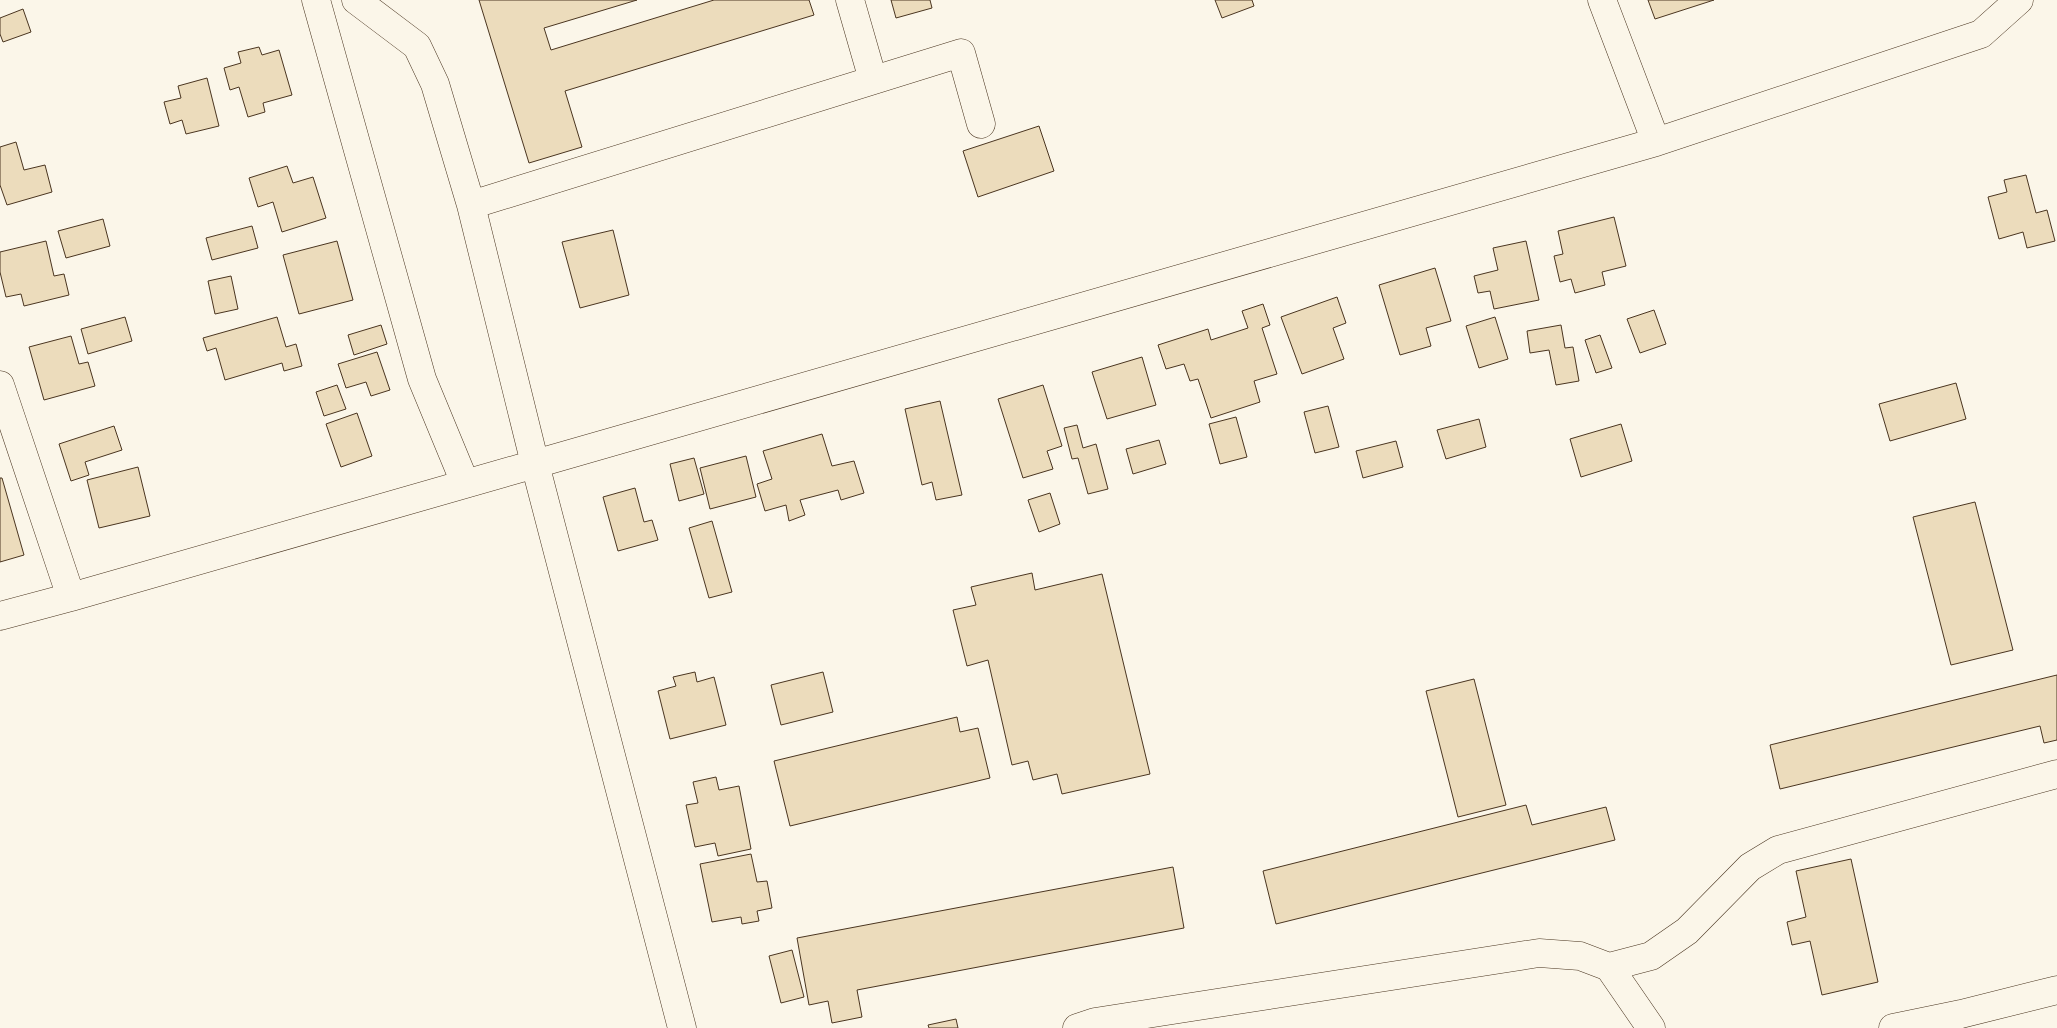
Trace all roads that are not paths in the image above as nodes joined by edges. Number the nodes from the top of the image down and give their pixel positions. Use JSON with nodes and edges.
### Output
{"nodes":[{"id":1,"x":316,"y":0,"type":"edge"},
{"id":2,"x":356,"y":0,"type":"edge"},
{"id":3,"x":850,"y":0,"type":"edge"},
{"id":4,"x":1602,"y":0,"type":"edge"},
{"id":5,"x":2019,"y":0,"type":"edge"},
{"id":6,"x":874,"y":80,"type":"junction"},
{"id":7,"x":981,"y":124,"type":"dead end"},
{"id":8,"x":1656,"y":142,"type":"junction"},
{"id":9,"x":471,"y":205,"type":"junction"},
{"id":10,"x":0,"y":385,"type":"edge"},
{"id":11,"x":536,"y":464,"type":"junction"},
{"id":12,"x":465,"y":483,"type":"junction"},
{"id":13,"x":71,"y":597,"type":"junction"},
{"id":14,"x":0,"y":616,"type":"edge"},
{"id":15,"x":2057,"y":774,"type":"edge"},
{"id":16,"x":1609,"y":967,"type":"junction"},
{"id":17,"x":2057,"y":990,"type":"edge"},
{"id":18,"x":682,"y":1028,"type":"edge"},
{"id":19,"x":1077,"y":1028,"type":"edge"},
{"id":20,"x":1651,"y":1028,"type":"edge"},
{"id":21,"x":1893,"y":1028,"type":"edge"}],
"edges":[{"from":1,"to":12,"type":"street"},
{"from":2,"to":9,"type":"street"},
{"from":3,"to":6,"type":"street"},
{"from":4,"to":8,"type":"street"},
{"from":5,"to":8,"type":"street"},
{"from":6,"to":7,"type":"street"},
{"from":6,"to":9,"type":"street"},
{"from":8,"to":11,"type":"street"},
{"from":9,"to":11,"type":"street"},
{"from":10,"to":13,"type":"street"},
{"from":11,"to":12,"type":"street"},
{"from":11,"to":18,"type":"street"},
{"from":12,"to":13,"type":"street"},
{"from":13,"to":14,"type":"street"},
{"from":15,"to":16,"type":"street"},
{"from":16,"to":19,"type":"street"},
{"from":16,"to":20,"type":"street"},
{"from":17,"to":21,"type":"street"}]}
